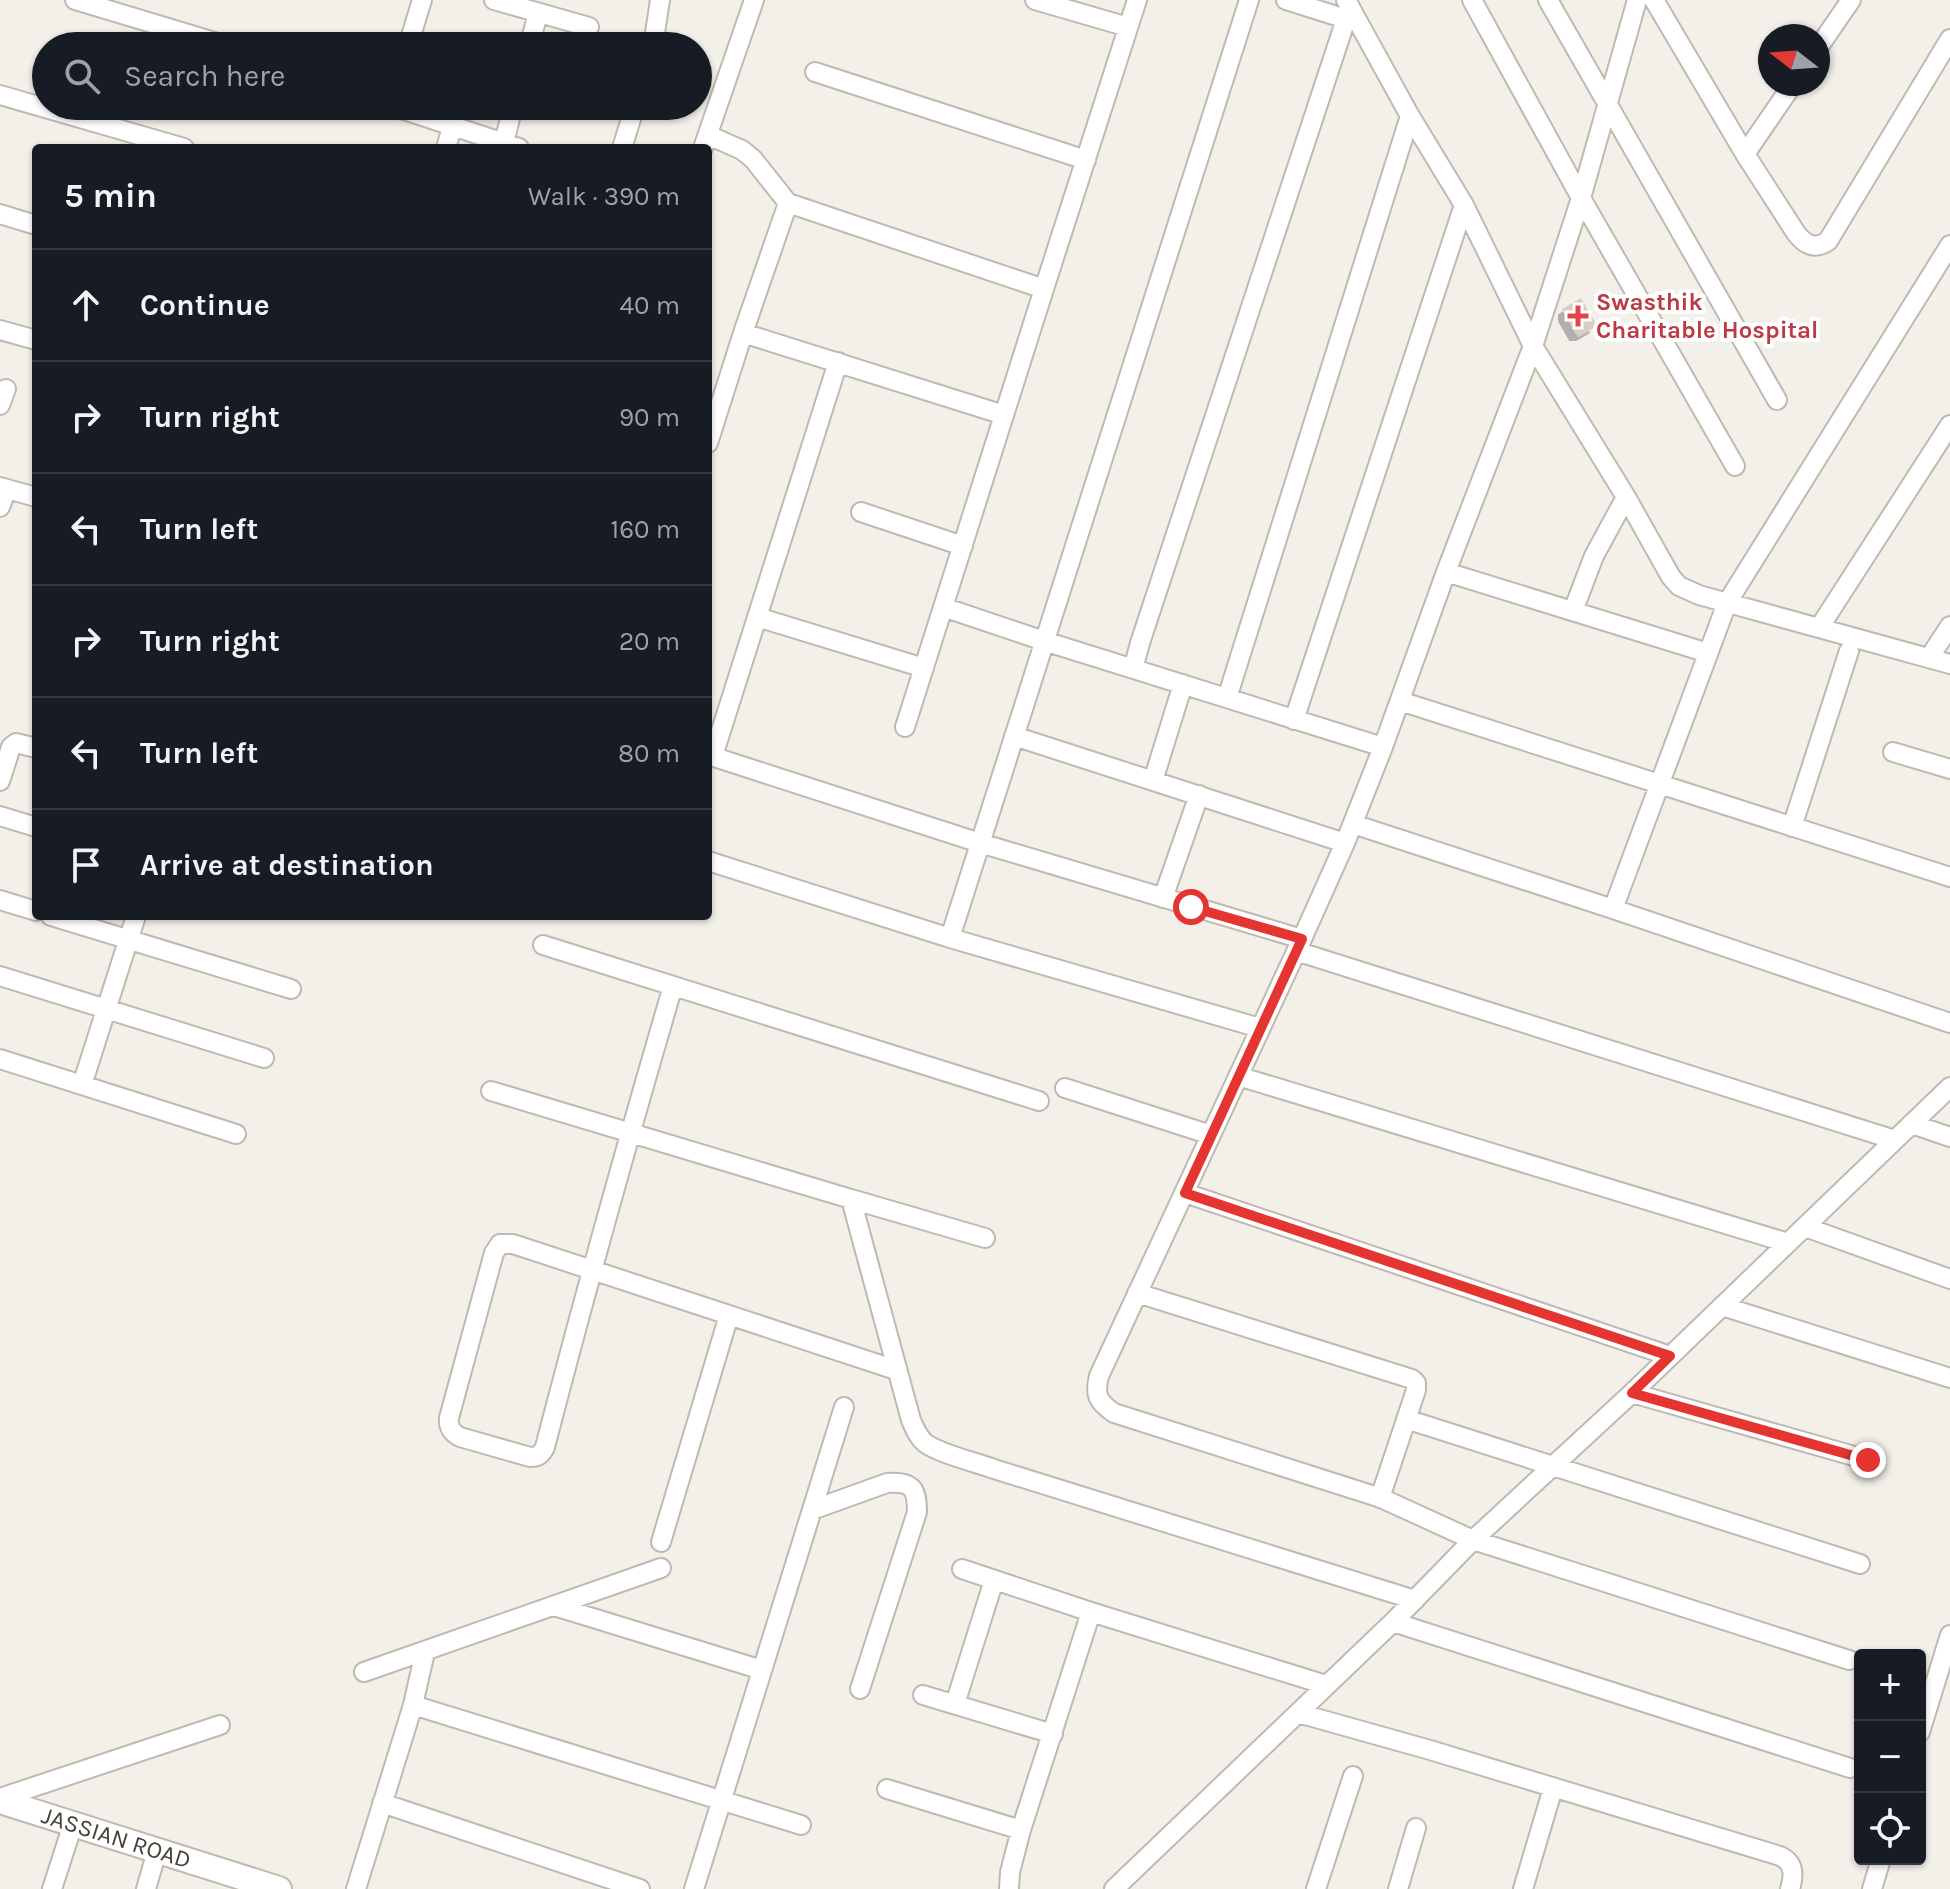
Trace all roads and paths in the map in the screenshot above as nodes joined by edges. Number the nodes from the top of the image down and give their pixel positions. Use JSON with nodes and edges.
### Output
{"nodes":[{"id":1,"x":75,"y":0,"type":"edge"},
{"id":2,"x":422,"y":0,"type":"edge"},
{"id":3,"x":494,"y":0,"type":"edge"},
{"id":4,"x":660,"y":0,"type":"edge"},
{"id":5,"x":754,"y":0,"type":"edge"},
{"id":6,"x":1035,"y":0,"type":"edge"},
{"id":7,"x":1137,"y":0,"type":"edge"},
{"id":8,"x":1249,"y":0,"type":"edge"},
{"id":9,"x":1286,"y":0,"type":"edge"},
{"id":10,"x":1472,"y":0,"type":"edge"},
{"id":11,"x":1548,"y":0,"type":"edge"},
{"id":12,"x":1637,"y":0,"type":"edge"},
{"id":13,"x":1654,"y":0,"type":"edge"},
{"id":14,"x":1851,"y":0,"type":"edge"},
{"id":15,"x":1347,"y":9,"type":"edge"},
{"id":16,"x":538,"y":14,"type":"junction"},
{"id":17,"x":589,"y":27,"type":"dead end"},
{"id":18,"x":1128,"y":27,"type":"junction"},
{"id":19,"x":1830,"y":31,"type":"edge"},
{"id":20,"x":181,"y":32,"type":"edge"},
{"id":21,"x":412,"y":32,"type":"edge"},
{"id":22,"x":533,"y":32,"type":"edge"},
{"id":23,"x":655,"y":32,"type":"edge"},
{"id":24,"x":1950,"y":39,"type":"edge"},
{"id":25,"x":815,"y":72,"type":"dead end"},
{"id":26,"x":0,"y":95,"type":"edge"},
{"id":27,"x":1785,"y":96,"type":"edge"},
{"id":28,"x":32,"y":104,"type":"edge"},
{"id":29,"x":1607,"y":104,"type":"junction"},
{"id":30,"x":1410,"y":116,"type":"junction"},
{"id":31,"x":87,"y":120,"type":"edge"},
{"id":32,"x":432,"y":120,"type":"edge"},
{"id":33,"x":512,"y":120,"type":"edge"},
{"id":34,"x":631,"y":120,"type":"edge"},
{"id":35,"x":452,"y":127,"type":"junction"},
{"id":36,"x":705,"y":141,"type":"edge"},
{"id":37,"x":170,"y":144,"type":"edge"},
{"id":38,"x":447,"y":144,"type":"edge"},
{"id":39,"x":505,"y":144,"type":"edge"},
{"id":40,"x":511,"y":144,"type":"edge"},
{"id":41,"x":623,"y":144,"type":"edge"},
{"id":42,"x":1745,"y":154,"type":"junction"},
{"id":43,"x":1086,"y":160,"type":"junction"},
{"id":44,"x":1581,"y":198,"type":"junction"},
{"id":45,"x":788,"y":203,"type":"junction"},
{"id":46,"x":1464,"y":205,"type":"junction"},
{"id":47,"x":0,"y":214,"type":"edge"},
{"id":48,"x":32,"y":224,"type":"edge"},
{"id":49,"x":1950,"y":245,"type":"edge"},
{"id":50,"x":1044,"y":289,"type":"junction"},
{"id":51,"x":0,"y":330,"type":"edge"},
{"id":52,"x":743,"y":333,"type":"junction"},
{"id":53,"x":32,"y":339,"type":"edge"},
{"id":54,"x":1533,"y":346,"type":"junction"},
{"id":55,"x":838,"y":362,"type":"junction"},
{"id":56,"x":1777,"y":400,"type":"dead end"},
{"id":57,"x":1004,"y":415,"type":"junction"},
{"id":58,"x":1950,"y":425,"type":"edge"},
{"id":59,"x":712,"y":430,"type":"edge"},
{"id":60,"x":1735,"y":466,"type":"dead end"},
{"id":61,"x":3,"y":488,"type":"edge"},
{"id":62,"x":32,"y":496,"type":"edge"},
{"id":63,"x":1626,"y":497,"type":"junction"},
{"id":64,"x":0,"y":507,"type":"edge"},
{"id":65,"x":861,"y":512,"type":"dead end"},
{"id":66,"x":963,"y":546,"type":"junction"},
{"id":67,"x":1446,"y":572,"type":"junction"},
{"id":68,"x":1727,"y":603,"type":"junction"},
{"id":69,"x":943,"y":607,"type":"junction"},
{"id":70,"x":1573,"y":611,"type":"junction"},
{"id":71,"x":757,"y":617,"type":"junction"},
{"id":72,"x":1950,"y":626,"type":"edge"},
{"id":73,"x":1819,"y":628,"type":"junction"},
{"id":74,"x":1044,"y":641,"type":"junction"},
{"id":75,"x":1849,"y":651,"type":"dead end"},
{"id":76,"x":1708,"y":653,"type":"junction"},
{"id":77,"x":1929,"y":658,"type":"junction"},
{"id":78,"x":1950,"y":664,"type":"edge"},
{"id":79,"x":924,"y":668,"type":"junction"},
{"id":80,"x":1133,"y":669,"type":"junction"},
{"id":81,"x":1183,"y":684,"type":"junction"},
{"id":82,"x":1227,"y":698,"type":"junction"},
{"id":83,"x":1400,"y":701,"type":"junction"},
{"id":84,"x":1294,"y":720,"type":"junction"},
{"id":85,"x":905,"y":727,"type":"dead end"},
{"id":86,"x":1014,"y":736,"type":"junction"},
{"id":87,"x":32,"y":747,"type":"edge"},
{"id":88,"x":1383,"y":747,"type":"junction"},
{"id":89,"x":712,"y":750,"type":"edge"},
{"id":90,"x":1893,"y":752,"type":"dead end"},
{"id":91,"x":712,"y":757,"type":"edge"},
{"id":92,"x":1950,"y":769,"type":"edge"},
{"id":93,"x":0,"y":781,"type":"edge"},
{"id":94,"x":1153,"y":781,"type":"junction"},
{"id":95,"x":1659,"y":784,"type":"junction"},
{"id":96,"x":1199,"y":795,"type":"junction"},
{"id":97,"x":0,"y":816,"type":"edge"},
{"id":98,"x":1353,"y":824,"type":"junction"},
{"id":99,"x":32,"y":826,"type":"edge"},
{"id":100,"x":1792,"y":827,"type":"junction"},
{"id":101,"x":980,"y":843,"type":"junction"},
{"id":102,"x":1345,"y":843,"type":"junction"},
{"id":103,"x":712,"y":862,"type":"edge"},
{"id":104,"x":1950,"y":877,"type":"edge"},
{"id":105,"x":1163,"y":898,"type":"junction"},
{"id":106,"x":0,"y":900,"type":"edge"},
{"id":107,"x":1613,"y":909,"type":"junction"},
{"id":108,"x":32,"y":910,"type":"edge"},
{"id":109,"x":64,"y":920,"type":"edge"},
{"id":110,"x":135,"y":920,"type":"edge"},
{"id":111,"x":950,"y":938,"type":"junction"},
{"id":112,"x":129,"y":940,"type":"junction"},
{"id":113,"x":543,"y":945,"type":"dead end"},
{"id":114,"x":1299,"y":945,"type":"junction"},
{"id":115,"x":0,"y":976,"type":"edge"},
{"id":116,"x":673,"y":986,"type":"junction"},
{"id":117,"x":291,"y":989,"type":"dead end"},
{"id":118,"x":107,"y":1009,"type":"junction"},
{"id":119,"x":1950,"y":1023,"type":"edge"},
{"id":120,"x":1260,"y":1028,"type":"junction"},
{"id":121,"x":264,"y":1058,"type":"dead end"},
{"id":122,"x":0,"y":1059,"type":"edge"},
{"id":123,"x":1238,"y":1076,"type":"junction"},
{"id":124,"x":82,"y":1085,"type":"junction"},
{"id":125,"x":1950,"y":1087,"type":"edge"},
{"id":126,"x":1065,"y":1088,"type":"dead end"},
{"id":127,"x":491,"y":1091,"type":"dead end"},
{"id":128,"x":1039,"y":1101,"type":"dead end"},
{"id":129,"x":1912,"y":1124,"type":"junction"},
{"id":130,"x":630,"y":1132,"type":"junction"},
{"id":131,"x":236,"y":1134,"type":"dead end"},
{"id":132,"x":1211,"y":1135,"type":"junction"},
{"id":133,"x":1950,"y":1137,"type":"edge"},
{"id":134,"x":1895,"y":1140,"type":"junction"},
{"id":135,"x":1185,"y":1193,"type":"junction"},
{"id":136,"x":851,"y":1199,"type":"junction"},
{"id":137,"x":1805,"y":1227,"type":"junction"},
{"id":138,"x":985,"y":1238,"type":"dead end"},
{"id":139,"x":1788,"y":1243,"type":"junction"},
{"id":140,"x":592,"y":1270,"type":"junction"},
{"id":141,"x":1950,"y":1279,"type":"edge"},
{"id":142,"x":1137,"y":1293,"type":"junction"},
{"id":143,"x":1722,"y":1306,"type":"junction"},
{"id":144,"x":729,"y":1315,"type":"junction"},
{"id":145,"x":1670,"y":1356,"type":"junction"},
{"id":146,"x":896,"y":1370,"type":"junction"},
{"id":147,"x":1950,"y":1378,"type":"edge"},
{"id":148,"x":1632,"y":1393,"type":"junction"},
{"id":149,"x":844,"y":1407,"type":"dead end"},
{"id":150,"x":1406,"y":1419,"type":"junction"},
{"id":151,"x":1868,"y":1460,"type":"dead end"},
{"id":152,"x":1553,"y":1467,"type":"junction"},
{"id":153,"x":1380,"y":1498,"type":"junction"},
{"id":154,"x":812,"y":1510,"type":"junction"},
{"id":155,"x":1473,"y":1540,"type":"junction"},
{"id":156,"x":661,"y":1542,"type":"dead end"},
{"id":157,"x":1860,"y":1564,"type":"dead end"},
{"id":158,"x":661,"y":1568,"type":"dead end"},
{"id":159,"x":962,"y":1569,"type":"dead end"},
{"id":160,"x":994,"y":1580,"type":"junction"},
{"id":161,"x":1415,"y":1600,"type":"junction"},
{"id":162,"x":554,"y":1606,"type":"junction"},
{"id":163,"x":1091,"y":1612,"type":"junction"},
{"id":164,"x":1393,"y":1622,"type":"junction"},
{"id":165,"x":1950,"y":1636,"type":"edge"},
{"id":166,"x":425,"y":1652,"type":"junction"},
{"id":167,"x":1849,"y":1660,"type":"dead end"},
{"id":168,"x":762,"y":1670,"type":"junction"},
{"id":169,"x":364,"y":1672,"type":"dead end"},
{"id":170,"x":1326,"y":1685,"type":"junction"},
{"id":171,"x":860,"y":1689,"type":"dead end"},
{"id":172,"x":923,"y":1695,"type":"dead end"},
{"id":173,"x":955,"y":1704,"type":"junction"},
{"id":174,"x":413,"y":1705,"type":"junction"},
{"id":175,"x":1298,"y":1713,"type":"junction"},
{"id":176,"x":1923,"y":1721,"type":"edge"},
{"id":177,"x":220,"y":1725,"type":"dead end"},
{"id":178,"x":1053,"y":1734,"type":"junction"},
{"id":179,"x":1850,"y":1768,"type":"dead end"},
{"id":180,"x":1353,"y":1776,"type":"dead end"},
{"id":181,"x":1553,"y":1788,"type":"junction"},
{"id":182,"x":887,"y":1789,"type":"dead end"},
{"id":183,"x":0,"y":1800,"type":"edge"},
{"id":184,"x":721,"y":1800,"type":"junction"},
{"id":185,"x":382,"y":1803,"type":"junction"},
{"id":186,"x":73,"y":1824,"type":"junction"},
{"id":187,"x":801,"y":1825,"type":"dead end"},
{"id":188,"x":1416,"y":1828,"type":"dead end"},
{"id":189,"x":1021,"y":1830,"type":"junction"},
{"id":190,"x":157,"y":1851,"type":"junction"},
{"id":191,"x":1879,"y":1865,"type":"edge"},
{"id":192,"x":52,"y":1889,"type":"edge"},
{"id":193,"x":146,"y":1889,"type":"edge"},
{"id":194,"x":279,"y":1889,"type":"edge"},
{"id":195,"x":356,"y":1889,"type":"edge"},
{"id":196,"x":640,"y":1889,"type":"edge"},
{"id":197,"x":694,"y":1889,"type":"edge"},
{"id":198,"x":1009,"y":1889,"type":"edge"},
{"id":199,"x":1114,"y":1889,"type":"edge"},
{"id":200,"x":1316,"y":1889,"type":"edge"},
{"id":201,"x":1398,"y":1889,"type":"edge"},
{"id":202,"x":1523,"y":1889,"type":"edge"},
{"id":203,"x":1790,"y":1889,"type":"edge"},
{"id":204,"x":1872,"y":1889,"type":"edge"}],
"edges":[{"from":1,"to":20,"type":"street"},
{"from":2,"to":21,"type":"street"},
{"from":3,"to":16,"type":"street"},
{"from":4,"to":23,"type":"street"},
{"from":5,"to":36,"type":"street"},
{"from":6,"to":18,"type":"street"},
{"from":7,"to":18,"type":"street"},
{"from":8,"to":74,"type":"street"},
{"from":9,"to":15,"type":"street"},
{"from":10,"to":44,"type":"street"},
{"from":11,"to":29,"type":"street"},
{"from":12,"to":29,"type":"street"},
{"from":13,"to":42,"type":"street"},
{"from":14,"to":19,"type":"street"},
{"from":15,"to":30,"type":"street"},
{"from":15,"to":80,"type":"street"},
{"from":16,"to":17,"type":"street"},
{"from":16,"to":22,"type":"street"},
{"from":18,"to":43,"type":"street"},
{"from":24,"to":42,"type":"street"},
{"from":25,"to":43,"type":"street"},
{"from":26,"to":28,"type":"street"},
{"from":27,"to":42,"type":"street"},
{"from":29,"to":44,"type":"street"},
{"from":29,"to":56,"type":"street"},
{"from":30,"to":46,"type":"street"},
{"from":30,"to":82,"type":"street"},
{"from":31,"to":37,"type":"street"},
{"from":32,"to":35,"type":"street"},
{"from":33,"to":40,"type":"street"},
{"from":34,"to":41,"type":"street"},
{"from":35,"to":38,"type":"street"},
{"from":35,"to":39,"type":"street"},
{"from":36,"to":45,"type":"street"},
{"from":43,"to":50,"type":"street"},
{"from":44,"to":54,"type":"street"},
{"from":44,"to":60,"type":"street"},
{"from":45,"to":50,"type":"street"},
{"from":45,"to":52,"type":"street"},
{"from":46,"to":54,"type":"street"},
{"from":46,"to":84,"type":"street"},
{"from":47,"to":48,"type":"street"},
{"from":49,"to":68,"type":"street"},
{"from":50,"to":57,"type":"street"},
{"from":51,"to":53,"type":"street"},
{"from":52,"to":55,"type":"street"},
{"from":52,"to":59,"type":"street"},
{"from":54,"to":63,"type":"street"},
{"from":54,"to":67,"type":"street"},
{"from":55,"to":57,"type":"street"},
{"from":55,"to":71,"type":"street"},
{"from":57,"to":66,"type":"street"},
{"from":58,"to":73,"type":"street"},
{"from":61,"to":62,"type":"street"},
{"from":61,"to":64,"type":"street"},
{"from":63,"to":68,"type":"street"},
{"from":63,"to":70,"type":"street"},
{"from":65,"to":66,"type":"street"},
{"from":66,"to":69,"type":"street"},
{"from":67,"to":70,"type":"street"},
{"from":67,"to":83,"type":"street"},
{"from":68,"to":73,"type":"street"},
{"from":68,"to":76,"type":"street"},
{"from":69,"to":74,"type":"street"},
{"from":69,"to":79,"type":"street"},
{"from":70,"to":76,"type":"street"},
{"from":71,"to":79,"type":"street"},
{"from":71,"to":89,"type":"street"},
{"from":72,"to":77,"type":"street"},
{"from":73,"to":77,"type":"street"},
{"from":74,"to":80,"type":"street"},
{"from":74,"to":86,"type":"street"},
{"from":75,"to":100,"type":"street"},
{"from":76,"to":95,"type":"street"},
{"from":77,"to":78,"type":"street"},
{"from":79,"to":85,"type":"street"},
{"from":80,"to":81,"type":"street"},
{"from":81,"to":82,"type":"street"},
{"from":81,"to":94,"type":"street"},
{"from":82,"to":84,"type":"street"},
{"from":83,"to":88,"type":"street"},
{"from":83,"to":95,"type":"street"},
{"from":84,"to":88,"type":"street"},
{"from":86,"to":94,"type":"street"},
{"from":86,"to":101,"type":"street"},
{"from":87,"to":93,"type":"street"},
{"from":88,"to":98,"type":"street"},
{"from":90,"to":92,"type":"street"},
{"from":91,"to":101,"type":"street"},
{"from":94,"to":96,"type":"street"},
{"from":95,"to":100,"type":"street"},
{"from":95,"to":107,"type":"street"},
{"from":96,"to":102,"type":"street"},
{"from":96,"to":105,"type":"street"},
{"from":97,"to":99,"type":"street"},
{"from":98,"to":102,"type":"street"},
{"from":98,"to":107,"type":"street"},
{"from":100,"to":104,"type":"street"},
{"from":101,"to":105,"type":"street"},
{"from":101,"to":111,"type":"street"},
{"from":102,"to":114,"type":"street"},
{"from":103,"to":111,"type":"street"},
{"from":105,"to":114,"type":"street"},
{"from":106,"to":108,"type":"street"},
{"from":107,"to":119,"type":"street"},
{"from":109,"to":112,"type":"street"},
{"from":110,"to":112,"type":"street"},
{"from":111,"to":120,"type":"street"},
{"from":112,"to":117,"type":"street"},
{"from":112,"to":118,"type":"street"},
{"from":113,"to":116,"type":"street"},
{"from":114,"to":120,"type":"street"},
{"from":114,"to":134,"type":"street"},
{"from":115,"to":118,"type":"street"},
{"from":116,"to":128,"type":"street"},
{"from":116,"to":130,"type":"street"},
{"from":118,"to":121,"type":"street"},
{"from":118,"to":124,"type":"street"},
{"from":120,"to":123,"type":"street"},
{"from":122,"to":124,"type":"street"},
{"from":123,"to":132,"type":"street"},
{"from":123,"to":139,"type":"street"},
{"from":124,"to":131,"type":"street"},
{"from":125,"to":129,"type":"street"},
{"from":126,"to":132,"type":"street"},
{"from":127,"to":130,"type":"street"},
{"from":129,"to":133,"type":"street"},
{"from":129,"to":134,"type":"street"},
{"from":130,"to":136,"type":"street"},
{"from":130,"to":140,"type":"street"},
{"from":132,"to":135,"type":"street"},
{"from":134,"to":137,"type":"street"},
{"from":135,"to":142,"type":"street"},
{"from":135,"to":145,"type":"street"},
{"from":136,"to":138,"type":"street"},
{"from":136,"to":146,"type":"street"},
{"from":137,"to":139,"type":"street"},
{"from":137,"to":141,"type":"street"},
{"from":139,"to":143,"type":"street"},
{"from":140,"to":140,"type":"street"},
{"from":140,"to":144,"type":"street"},
{"from":142,"to":150,"type":"street"},
{"from":142,"to":153,"type":"street"},
{"from":143,"to":145,"type":"street"},
{"from":143,"to":147,"type":"street"},
{"from":144,"to":146,"type":"street"},
{"from":144,"to":156,"type":"street"},
{"from":145,"to":148,"type":"street"},
{"from":146,"to":161,"type":"street"},
{"from":148,"to":151,"type":"street"},
{"from":148,"to":152,"type":"street"},
{"from":149,"to":154,"type":"street"},
{"from":150,"to":152,"type":"street"},
{"from":150,"to":153,"type":"street"},
{"from":152,"to":155,"type":"street"},
{"from":152,"to":157,"type":"street"},
{"from":153,"to":155,"type":"street"},
{"from":154,"to":168,"type":"street"},
{"from":154,"to":171,"type":"street"},
{"from":155,"to":161,"type":"street"},
{"from":155,"to":167,"type":"street"},
{"from":158,"to":162,"type":"street"},
{"from":159,"to":160,"type":"street"},
{"from":160,"to":163,"type":"street"},
{"from":160,"to":173,"type":"street"},
{"from":161,"to":164,"type":"street"},
{"from":162,"to":166,"type":"street"},
{"from":162,"to":168,"type":"street"},
{"from":163,"to":170,"type":"street"},
{"from":163,"to":178,"type":"street"},
{"from":164,"to":170,"type":"street"},
{"from":164,"to":179,"type":"street"},
{"from":165,"to":176,"type":"street"},
{"from":166,"to":169,"type":"street"},
{"from":166,"to":174,"type":"street"},
{"from":168,"to":184,"type":"street"},
{"from":170,"to":175,"type":"street"},
{"from":172,"to":173,"type":"street"},
{"from":173,"to":178,"type":"street"},
{"from":174,"to":184,"type":"street"},
{"from":174,"to":185,"type":"street"},
{"from":175,"to":181,"type":"street"},
{"from":175,"to":199,"type":"street"},
{"from":177,"to":183,"type":"street"},
{"from":178,"to":189,"type":"street"},
{"from":180,"to":200,"type":"street"},
{"from":181,"to":202,"type":"street"},
{"from":181,"to":203,"type":"street"},
{"from":182,"to":189,"type":"street"},
{"from":183,"to":186,"type":"street","name":"JASSIAN ROAD"},
{"from":184,"to":187,"type":"street"},
{"from":184,"to":197,"type":"street"},
{"from":185,"to":195,"type":"street"},
{"from":185,"to":196,"type":"street"},
{"from":186,"to":190,"type":"street","name":"JASSIAN ROAD"},
{"from":186,"to":192,"type":"street"},
{"from":188,"to":201,"type":"street"},
{"from":189,"to":198,"type":"street"},
{"from":190,"to":193,"type":"street"},
{"from":190,"to":194,"type":"street","name":"JASSIAN ROAD"},
{"from":191,"to":204,"type":"street"}]}
